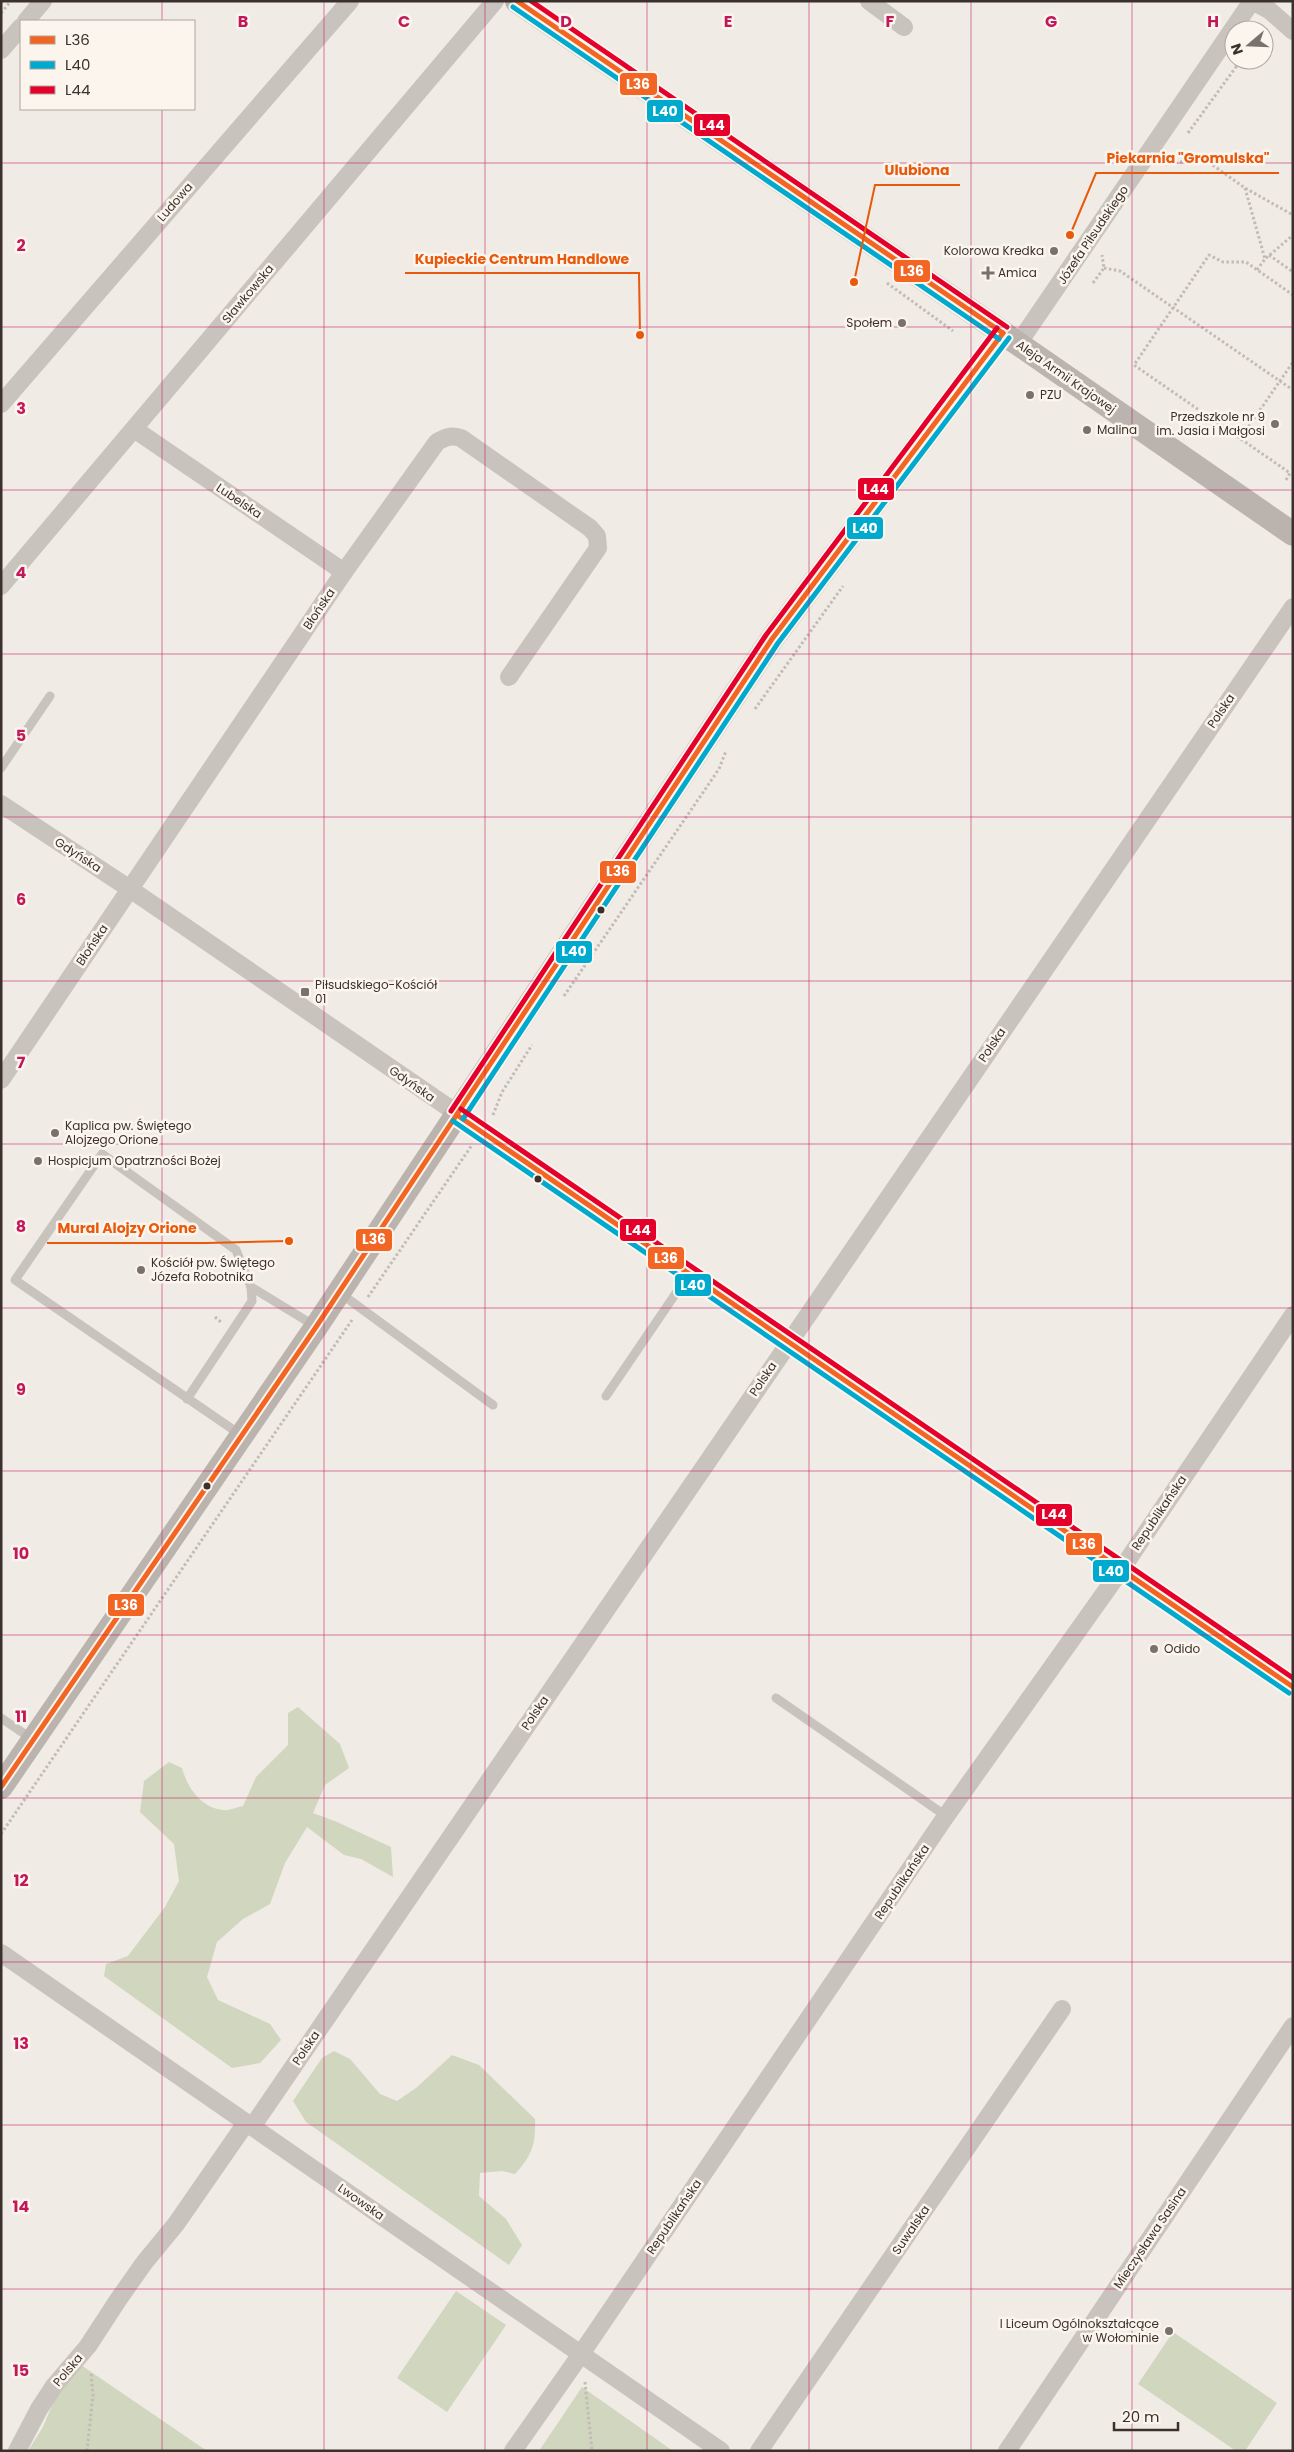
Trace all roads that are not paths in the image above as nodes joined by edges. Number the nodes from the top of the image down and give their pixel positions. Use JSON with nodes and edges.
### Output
{"nodes":[{"id":1,"x":43,"y":1,"type":"edge"},
{"id":2,"x":350,"y":1,"type":"edge"},
{"id":3,"x":495,"y":1,"type":"edge"},
{"id":4,"x":517,"y":1,"type":"edge"},
{"id":5,"x":869,"y":1,"type":"edge"},
{"id":6,"x":1252,"y":1,"type":"edge"},
{"id":7,"x":27,"y":20,"type":"edge"},
{"id":8,"x":904,"y":27,"type":"dead end"},
{"id":9,"x":20,"y":28,"type":"edge"},
{"id":10,"x":1293,"y":31,"type":"edge"},
{"id":11,"x":1,"y":50,"type":"edge"},
{"id":12,"x":1010,"y":339,"type":"junction"},
{"id":13,"x":1,"y":404,"type":"edge"},
{"id":14,"x":134,"y":429,"type":"junction"},
{"id":15,"x":1293,"y":534,"type":"edge"},
{"id":16,"x":344,"y":572,"type":"junction"},
{"id":17,"x":1,"y":586,"type":"edge"},
{"id":18,"x":1293,"y":607,"type":"edge"},
{"id":19,"x":509,"y":677,"type":"dead end"},
{"id":20,"x":50,"y":696,"type":"dead end"},
{"id":21,"x":1,"y":768,"type":"edge"},
{"id":22,"x":1,"y":804,"type":"edge"},
{"id":23,"x":130,"y":889,"type":"junction"},
{"id":24,"x":1,"y":1080,"type":"edge"},
{"id":25,"x":457,"y":1115,"type":"junction"},
{"id":26,"x":689,"y":1274,"type":"junction"},
{"id":27,"x":251,"y":1287,"type":"junction"},
{"id":28,"x":339,"y":1293,"type":"junction"},
{"id":29,"x":1293,"y":1315,"type":"edge"},
{"id":30,"x":316,"y":1327,"type":"junction"},
{"id":31,"x":789,"y":1341,"type":"junction"},
{"id":32,"x":606,"y":1396,"type":"dead end"},
{"id":33,"x":187,"y":1399,"type":"junction"},
{"id":34,"x":493,"y":1405,"type":"dead end"},
{"id":35,"x":242,"y":1435,"type":"junction"},
{"id":36,"x":1121,"y":1570,"type":"junction"},
{"id":37,"x":1293,"y":1687,"type":"edge"},
{"id":38,"x":776,"y":1698,"type":"dead end"},
{"id":39,"x":1,"y":1718,"type":"edge"},
{"id":40,"x":34,"y":1740,"type":"junction"},
{"id":41,"x":1,"y":1788,"type":"edge"},
{"id":42,"x":946,"y":1816,"type":"junction"},
{"id":43,"x":1,"y":1953,"type":"edge"},
{"id":44,"x":1062,"y":2009,"type":"dead end"},
{"id":45,"x":1293,"y":2026,"type":"edge"},
{"id":46,"x":249,"y":2125,"type":"junction"},
{"id":47,"x":581,"y":2354,"type":"junction"},
{"id":48,"x":17,"y":2451,"type":"edge"},
{"id":49,"x":513,"y":2451,"type":"edge"},
{"id":50,"x":721,"y":2451,"type":"edge"},
{"id":51,"x":759,"y":2451,"type":"edge"},
{"id":52,"x":1008,"y":2451,"type":"edge"}],
"edges":[{"from":1,"to":7,"type":"street"},
{"from":2,"to":13,"type":"street","name":"Ludowa"},
{"from":3,"to":14,"type":"street","name":"Sławkowska"},
{"from":4,"to":12,"type":"street","name":"Aleja Armii Krajowej"},
{"from":5,"to":8,"type":"street"},
{"from":6,"to":10,"type":"street"},
{"from":6,"to":12,"type":"street","name":"Józefa Piłsudskiego"},
{"from":9,"to":11,"type":"street"},
{"from":12,"to":15,"type":"street","name":"Aleja Armii Krajowej"},
{"from":12,"to":25,"type":"street","name":"Józefa Piłsudskiego"},
{"from":14,"to":16,"type":"street","name":"Lubelska"},
{"from":14,"to":17,"type":"street","name":"Sławkowska"},
{"from":16,"to":19,"type":"street","name":"Błońska"},
{"from":16,"to":23,"type":"street","name":"Błońska"},
{"from":18,"to":31,"type":"street","name":"Polska"},
{"from":20,"to":21,"type":"lane"},
{"from":22,"to":23,"type":"street","name":"Gdyńska"},
{"from":23,"to":24,"type":"street","name":"Błońska"},
{"from":23,"to":25,"type":"street","name":"Gdyńska"},
{"from":25,"to":26,"type":"street","name":"Gdyńska"},
{"from":25,"to":28,"type":"street","name":"Józefa Piłsudskiego"},
{"from":26,"to":31,"type":"street","name":"Gdyńska"},
{"from":26,"to":32,"type":"lane"},
{"from":27,"to":30,"type":"lane"},
{"from":27,"to":33,"type":"lane"},
{"from":27,"to":33,"type":"lane"},
{"from":28,"to":30,"type":"street","name":"Józefa Piłsudskiego"},
{"from":28,"to":34,"type":"lane"},
{"from":29,"to":36,"type":"street","name":"Republikańska"},
{"from":30,"to":35,"type":"street","name":"Józefa Piłsudskiego"},
{"from":31,"to":36,"type":"street","name":"Gdyńska"},
{"from":31,"to":46,"type":"street","name":"Polska"},
{"from":33,"to":35,"type":"lane"},
{"from":35,"to":40,"type":"street","name":"Józefa Piłsudskiego"},
{"from":36,"to":37,"type":"street","name":"Gdyńska"},
{"from":36,"to":42,"type":"street","name":"Republikańska"},
{"from":38,"to":42,"type":"lane"},
{"from":39,"to":40,"type":"lane"},
{"from":40,"to":41,"type":"street","name":"Józefa Piłsudskiego"},
{"from":42,"to":47,"type":"street","name":"Republikańska"},
{"from":43,"to":46,"type":"street","name":"Lwowska"},
{"from":44,"to":51,"type":"street","name":"Suwalska"},
{"from":45,"to":52,"type":"street","name":"Mieczysława Sasina"},
{"from":46,"to":47,"type":"street","name":"Lwowska"},
{"from":46,"to":48,"type":"street","name":"Polska"},
{"from":47,"to":49,"type":"street","name":"Republikańska"},
{"from":47,"to":50,"type":"street","name":"Lwowska"}]}
